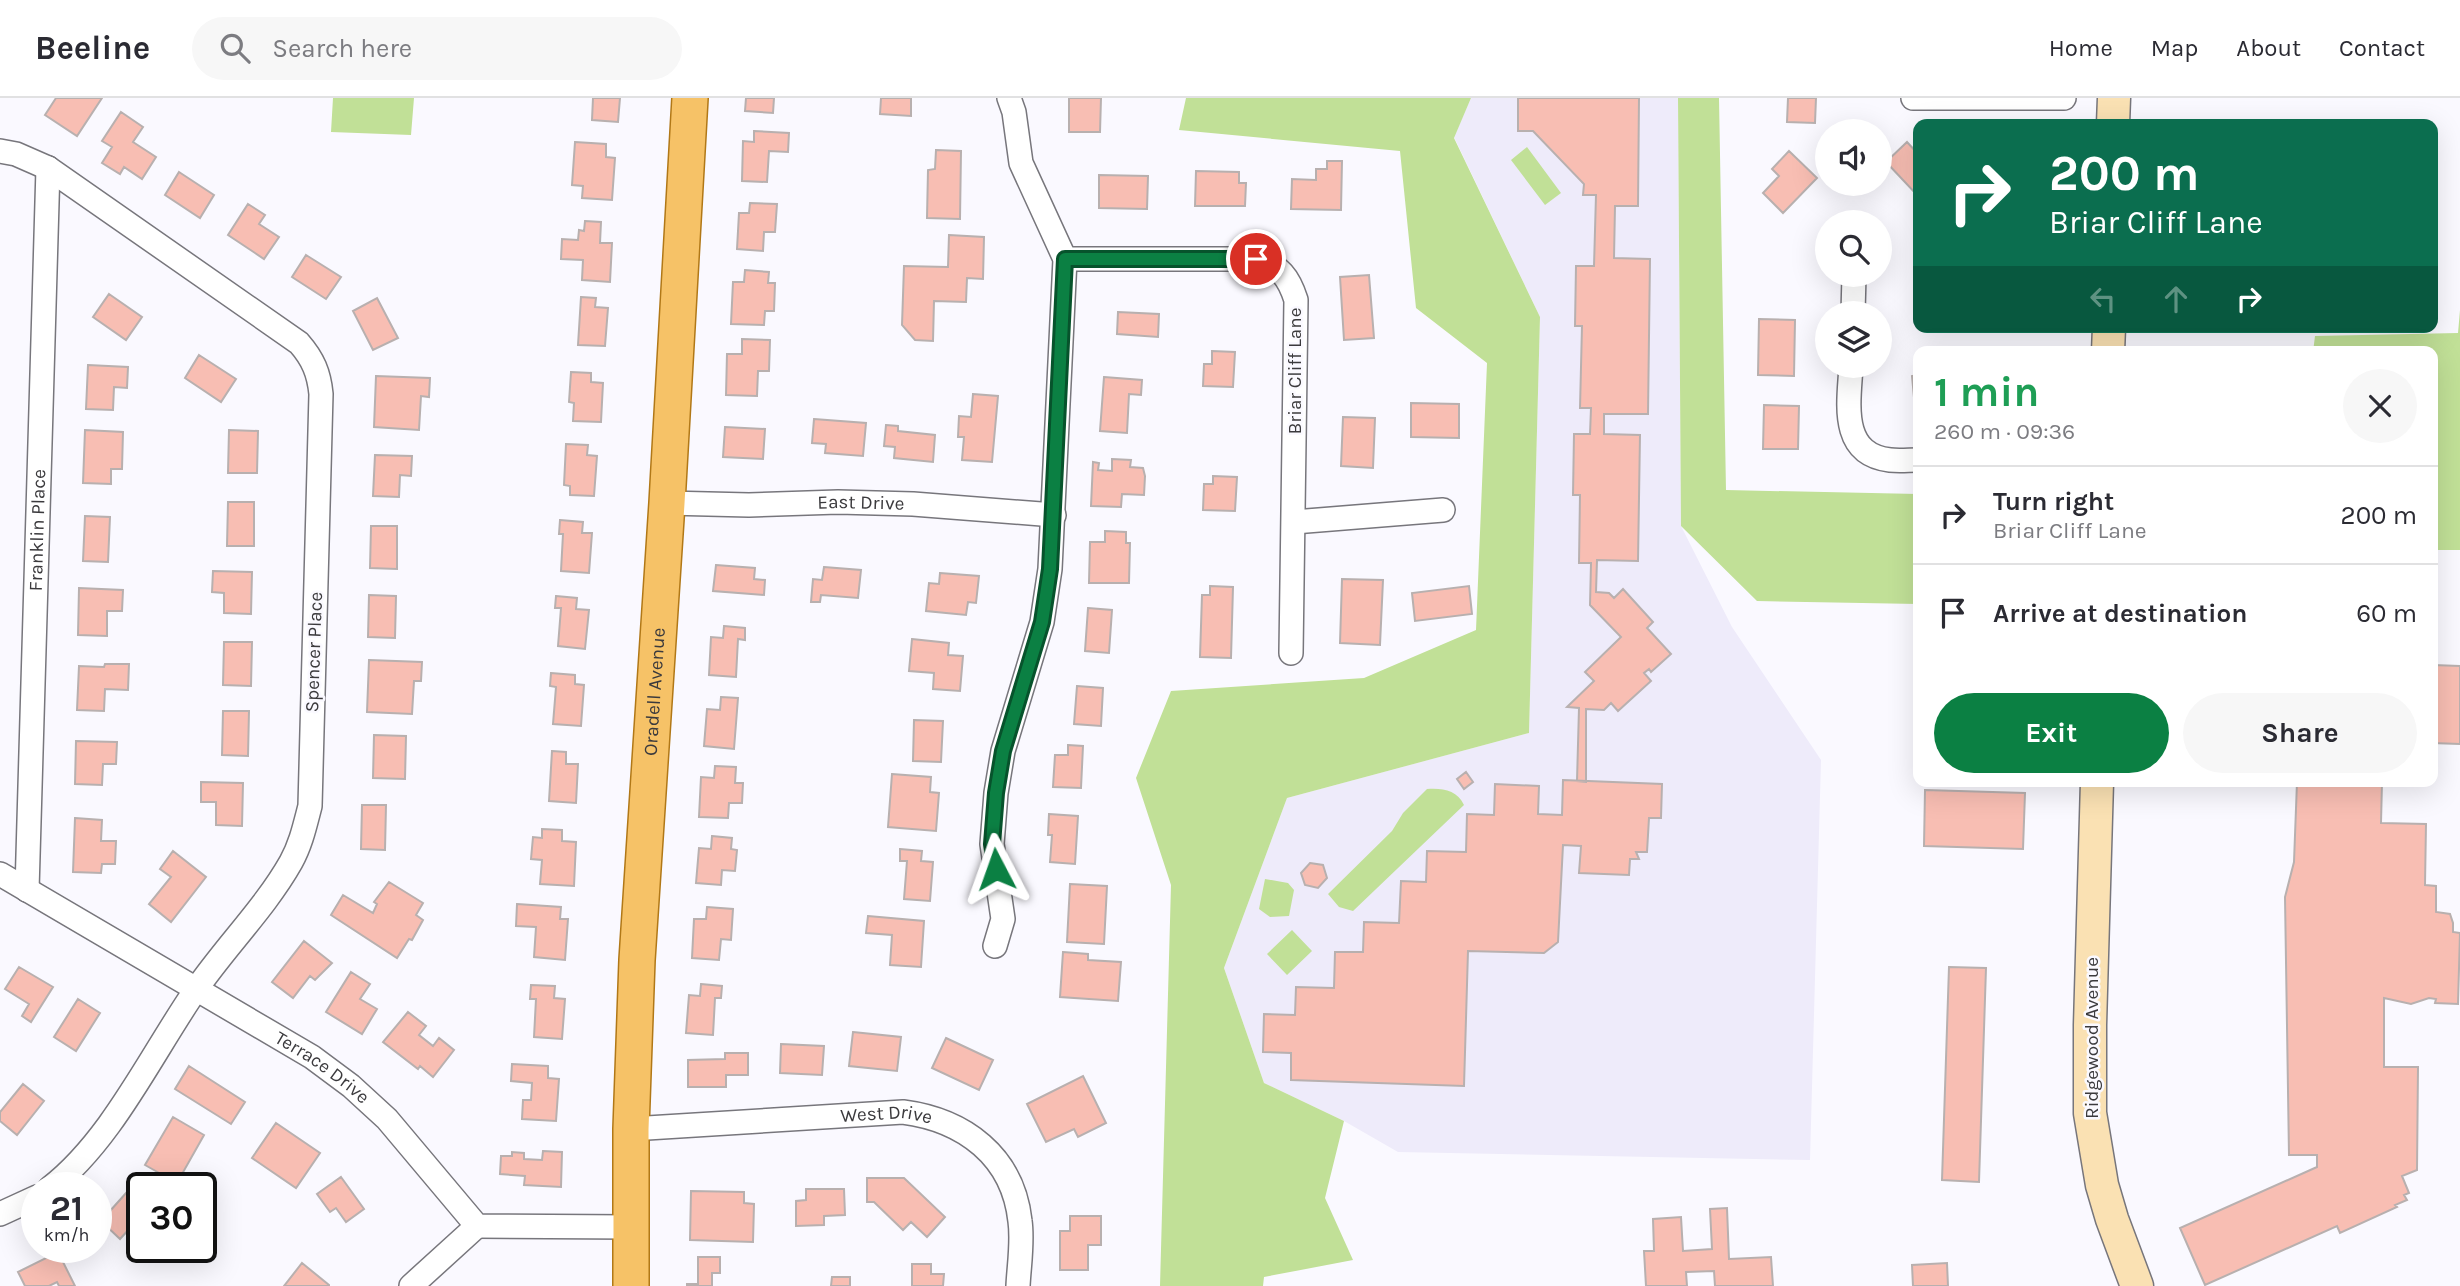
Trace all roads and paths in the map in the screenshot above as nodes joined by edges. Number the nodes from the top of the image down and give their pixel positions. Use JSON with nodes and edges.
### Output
{"nodes":[{"id":1,"x":690,"y":98,"type":"edge"},
{"id":2,"x":1009,"y":98,"type":"edge"},
{"id":3,"x":1913,"y":98,"type":"edge"},
{"id":4,"x":2064,"y":98,"type":"edge"},
{"id":5,"x":2114,"y":98,"type":"edge"},
{"id":6,"x":2113,"y":119,"type":"edge"},
{"id":7,"x":0,"y":150,"type":"edge"},
{"id":8,"x":48,"y":168,"type":"junction"},
{"id":9,"x":1065,"y":259,"type":"junction"},
{"id":10,"x":1851,"y":378,"type":"edge"},
{"id":11,"x":1913,"y":460,"type":"edge"},
{"id":12,"x":667,"y":503,"type":"junction"},
{"id":13,"x":1443,"y":510,"type":"dead end"},
{"id":14,"x":1054,"y":515,"type":"junction"},
{"id":15,"x":1294,"y":522,"type":"junction"},
{"id":16,"x":1291,"y":653,"type":"dead end"},
{"id":17,"x":2097,"y":787,"type":"edge"},
{"id":18,"x":0,"y":874,"type":"edge"},
{"id":19,"x":27,"y":890,"type":"junction"},
{"id":20,"x":995,"y":946,"type":"dead end"},
{"id":21,"x":196,"y":989,"type":"junction"},
{"id":22,"x":631,"y":1129,"type":"junction"},
{"id":23,"x":71,"y":1172,"type":"edge"},
{"id":24,"x":21,"y":1204,"type":"edge"},
{"id":25,"x":0,"y":1214,"type":"edge"},
{"id":26,"x":477,"y":1226,"type":"junction"},
{"id":27,"x":631,"y":1227,"type":"junction"},
{"id":28,"x":411,"y":1286,"type":"edge"},
{"id":29,"x":631,"y":1286,"type":"edge"},
{"id":30,"x":1018,"y":1286,"type":"edge"},
{"id":31,"x":2137,"y":1286,"type":"edge"}],
"edges":[{"from":1,"to":12,"type":"main road","name":"Oradell Avenue"},
{"from":2,"to":9,"type":"street"},
{"from":3,"to":4,"type":"street"},
{"from":5,"to":6,"type":"street"},
{"from":7,"to":8,"type":"street","name":"Spencer Place"},
{"from":8,"to":19,"type":"street","name":"Franklin Place"},
{"from":8,"to":21,"type":"street","name":"Spencer Place"},
{"from":9,"to":14,"type":"street"},
{"from":9,"to":15,"type":"street","name":"Briar Cliff Lane"},
{"from":10,"to":11,"type":"street"},
{"from":12,"to":14,"type":"street","name":"East Drive"},
{"from":12,"to":22,"type":"main road","name":"Oradell Avenue"},
{"from":13,"to":15,"type":"street"},
{"from":14,"to":20,"type":"street"},
{"from":15,"to":16,"type":"street","name":"Briar Cliff Lane"},
{"from":17,"to":31,"type":"street","name":"Ridgewood Avenue"},
{"from":18,"to":19,"type":"street","name":"Terrace Drive"},
{"from":19,"to":21,"type":"street","name":"Terrace Drive"},
{"from":21,"to":23,"type":"street","name":"Spencer Place"},
{"from":21,"to":26,"type":"street","name":"Terrace Drive"},
{"from":22,"to":27,"type":"main road","name":"Oradell Avenue"},
{"from":22,"to":30,"type":"street","name":"West Drive"},
{"from":24,"to":25,"type":"street"},
{"from":26,"to":27,"type":"street"},
{"from":26,"to":28,"type":"street"},
{"from":27,"to":29,"type":"main road","name":"Oradell Avenue"}]}
